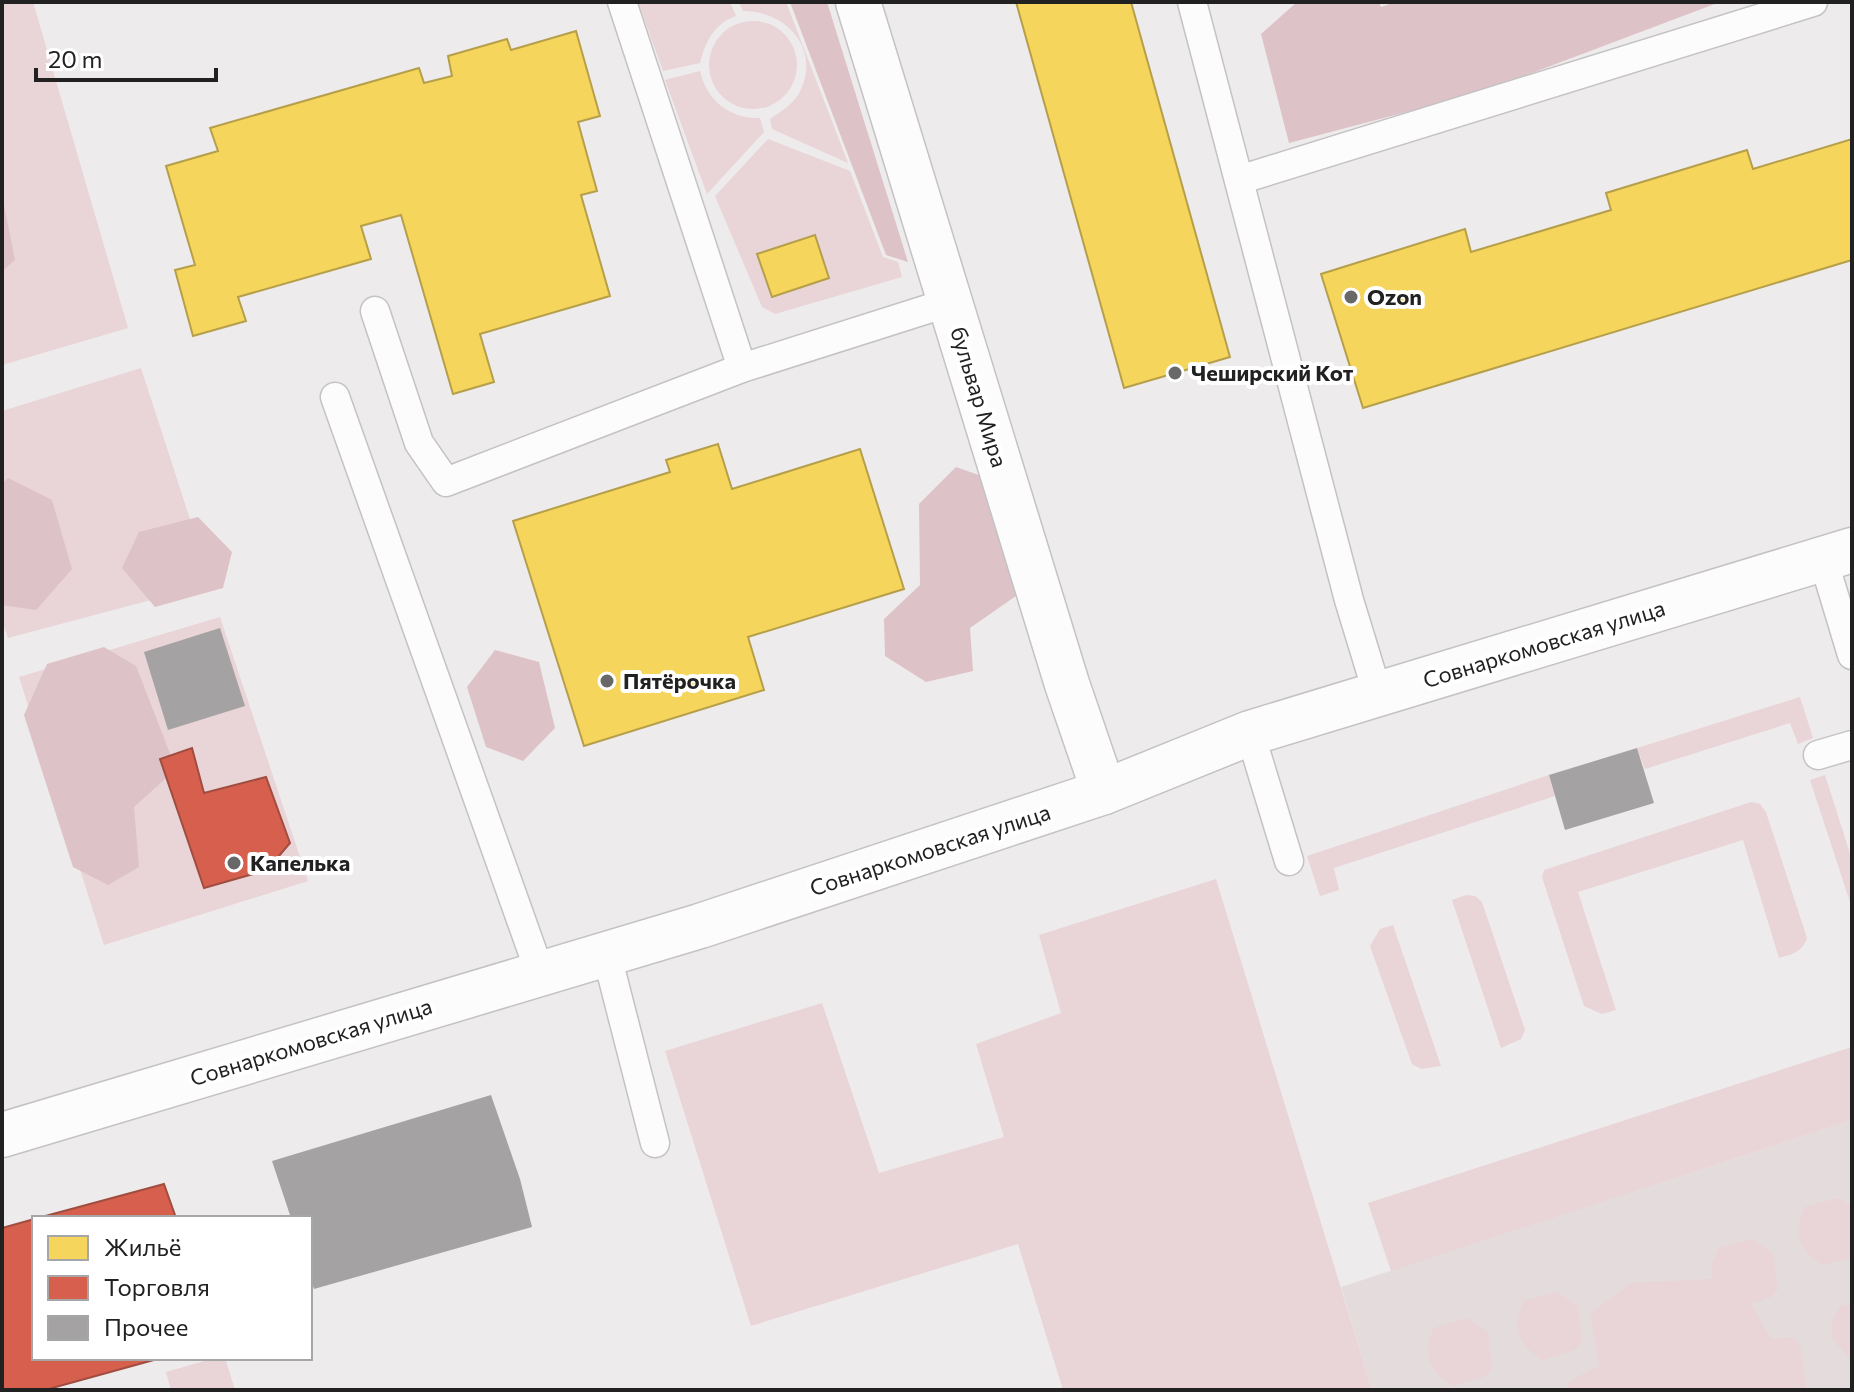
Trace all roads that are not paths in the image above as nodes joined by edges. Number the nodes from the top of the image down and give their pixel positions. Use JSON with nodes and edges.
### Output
{"nodes":[{"id":1,"x":622,"y":2,"type":"edge"},
{"id":2,"x":858,"y":2,"type":"edge"},
{"id":3,"x":1192,"y":2,"type":"edge"},
{"id":4,"x":1813,"y":2,"type":"edge"},
{"id":5,"x":1239,"y":180,"type":"junction"},
{"id":6,"x":950,"y":302,"type":"junction"},
{"id":7,"x":375,"y":311,"type":"dead end"},
{"id":8,"x":742,"y":368,"type":"junction"},
{"id":9,"x":335,"y":397,"type":"dead end"},
{"id":10,"x":1837,"y":554,"type":"edge"},
{"id":11,"x":1852,"y":655,"type":"edge"},
{"id":12,"x":1378,"y":695,"type":"junction"},
{"id":13,"x":1250,"y":733,"type":"junction"},
{"id":14,"x":1852,"y":745,"type":"edge"},
{"id":15,"x":1818,"y":755,"type":"dead end"},
{"id":16,"x":1104,"y":792,"type":"junction"},
{"id":17,"x":1289,"y":861,"type":"dead end"},
{"id":18,"x":606,"y":952,"type":"junction"},
{"id":19,"x":540,"y":973,"type":"junction"},
{"id":20,"x":2,"y":1135,"type":"edge"},
{"id":21,"x":655,"y":1143,"type":"dead end"}],
"edges":[{"from":1,"to":8,"type":"lane"},
{"from":2,"to":6,"type":"street","name":"бульвар Мира"},
{"from":3,"to":5,"type":"lane"},
{"from":4,"to":5,"type":"lane"},
{"from":5,"to":12,"type":"lane"},
{"from":6,"to":8,"type":"lane"},
{"from":6,"to":16,"type":"street","name":"бульвар Мира"},
{"from":7,"to":8,"type":"lane"},
{"from":9,"to":19,"type":"lane"},
{"from":10,"to":11,"type":"lane"},
{"from":10,"to":12,"type":"street","name":"Совнаркомовская улица"},
{"from":12,"to":13,"type":"street","name":"Совнаркомовская улица"},
{"from":13,"to":16,"type":"street","name":"Совнаркомовская улица"},
{"from":13,"to":17,"type":"lane"},
{"from":14,"to":15,"type":"lane"},
{"from":16,"to":18,"type":"street","name":"Совнаркомовская улица"},
{"from":18,"to":19,"type":"street","name":"Совнаркомовская улица"},
{"from":18,"to":21,"type":"lane"},
{"from":19,"to":20,"type":"street","name":"Совнаркомовская улица"}]}
